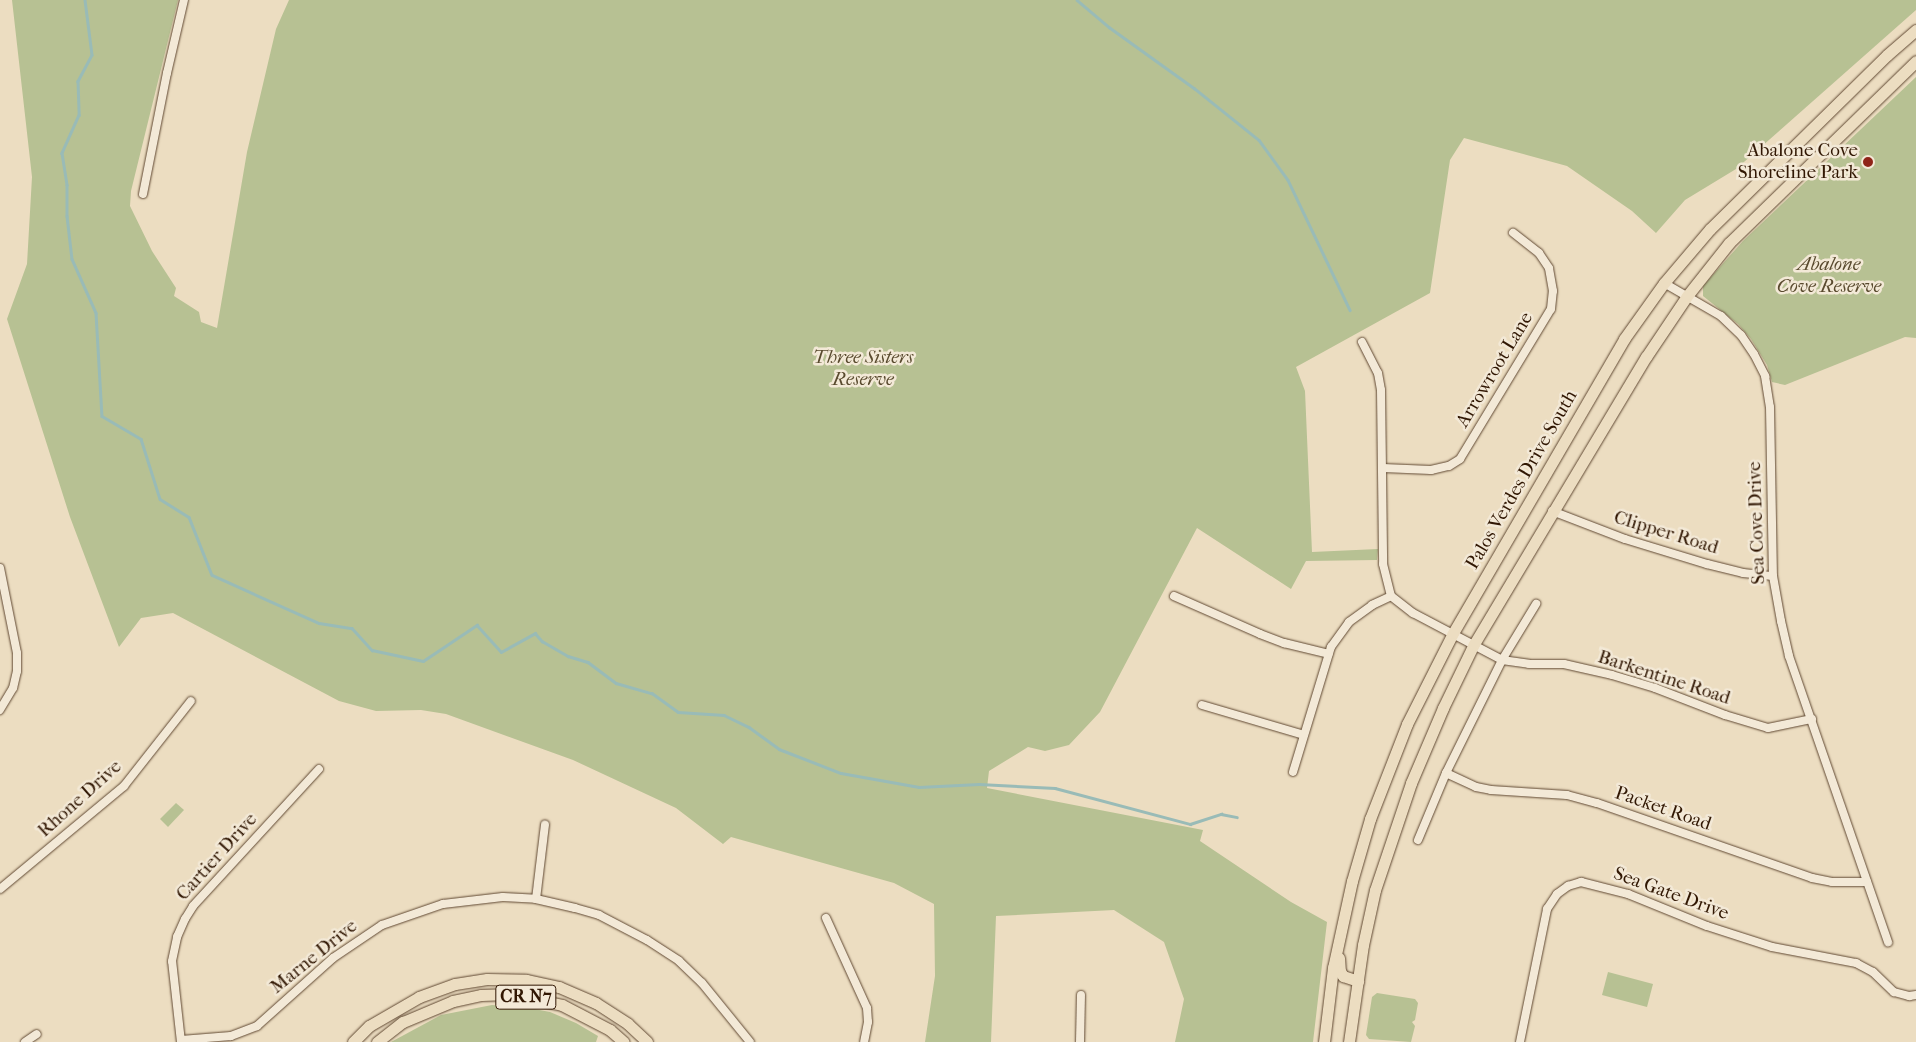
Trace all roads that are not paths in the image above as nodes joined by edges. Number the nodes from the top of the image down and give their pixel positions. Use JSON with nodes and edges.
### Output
{"nodes":[{"id":1,"x":184,"y":0,"type":"edge"},
{"id":2,"x":1916,"y":30,"type":"edge"},
{"id":3,"x":1916,"y":61,"type":"edge"},
{"id":4,"x":143,"y":194,"type":"dead end"},
{"id":5,"x":1513,"y":233,"type":"dead end"},
{"id":6,"x":1664,"y":283,"type":"junction"},
{"id":7,"x":1687,"y":296,"type":"junction"},
{"id":8,"x":1362,"y":342,"type":"dead end"},
{"id":9,"x":1383,"y":468,"type":"junction"},
{"id":10,"x":1552,"y":512,"type":"junction"},
{"id":11,"x":0,"y":568,"type":"edge"},
{"id":12,"x":1773,"y":576,"type":"junction"},
{"id":13,"x":2,"y":592,"type":"edge"},
{"id":14,"x":1174,"y":596,"type":"dead end"},
{"id":15,"x":1391,"y":596,"type":"junction"},
{"id":16,"x":1536,"y":604,"type":"dead end"},
{"id":17,"x":1453,"y":633,"type":"junction"},
{"id":18,"x":1474,"y":644,"type":"junction"},
{"id":19,"x":1329,"y":654,"type":"junction"},
{"id":20,"x":1502,"y":660,"type":"junction"},
{"id":21,"x":191,"y":701,"type":"dead end"},
{"id":22,"x":1202,"y":705,"type":"dead end"},
{"id":23,"x":0,"y":710,"type":"edge"},
{"id":24,"x":1812,"y":719,"type":"junction"},
{"id":25,"x":1304,"y":735,"type":"junction"},
{"id":26,"x":319,"y":769,"type":"dead end"},
{"id":27,"x":1293,"y":772,"type":"dead end"},
{"id":28,"x":1446,"y":773,"type":"junction"},
{"id":29,"x":545,"y":825,"type":"dead end"},
{"id":30,"x":1418,"y":840,"type":"dead end"},
{"id":31,"x":1866,"y":882,"type":"junction"},
{"id":32,"x":0,"y":888,"type":"edge"},
{"id":33,"x":536,"y":899,"type":"junction"},
{"id":34,"x":1345,"y":914,"type":"junction"},
{"id":35,"x":826,"y":918,"type":"dead end"},
{"id":36,"x":1888,"y":942,"type":"dead end"},
{"id":37,"x":1358,"y":981,"type":"junction"},
{"id":38,"x":468,"y":982,"type":"junction"},
{"id":39,"x":1916,"y":995,"type":"edge"},
{"id":40,"x":1081,"y":996,"type":"dead end"},
{"id":41,"x":420,"y":1014,"type":"junction"},
{"id":42,"x":37,"y":1034,"type":"dead end"},
{"id":43,"x":181,"y":1041,"type":"edge"},
{"id":44,"x":25,"y":1042,"type":"edge"},
{"id":45,"x":353,"y":1042,"type":"edge"},
{"id":46,"x":376,"y":1042,"type":"edge"},
{"id":47,"x":624,"y":1042,"type":"edge"},
{"id":48,"x":647,"y":1042,"type":"edge"},
{"id":49,"x":750,"y":1042,"type":"edge"},
{"id":50,"x":864,"y":1042,"type":"edge"},
{"id":51,"x":1080,"y":1042,"type":"edge"},
{"id":52,"x":1324,"y":1042,"type":"edge"},
{"id":53,"x":1349,"y":1042,"type":"edge"},
{"id":54,"x":1520,"y":1042,"type":"edge"}],
"edges":[{"from":1,"to":4,"type":"street"},
{"from":2,"to":6,"type":"main road","name":"Palos Verdes Drive South"},
{"from":3,"to":7,"type":"main road"},
{"from":5,"to":9,"type":"street","name":"Arrowroot Lane"},
{"from":6,"to":7,"type":"street","name":"Sea Cove Drive"},
{"from":6,"to":17,"type":"main road","name":"Palos Verdes Drive South"},
{"from":7,"to":10,"type":"main road"},
{"from":7,"to":12,"type":"street","name":"Sea Cove Drive"},
{"from":8,"to":9,"type":"street"},
{"from":9,"to":15,"type":"street"},
{"from":10,"to":12,"type":"street","name":"Clipper Road"},
{"from":10,"to":18,"type":"main road"},
{"from":11,"to":13,"type":"street"},
{"from":12,"to":24,"type":"street","name":"Sea Cove Drive"},
{"from":13,"to":23,"type":"street"},
{"from":14,"to":19,"type":"street"},
{"from":15,"to":17,"type":"street","name":"Barkentine Road"},
{"from":15,"to":19,"type":"street"},
{"from":16,"to":20,"type":"street"},
{"from":17,"to":18,"type":"street","name":"Barkentine Road"},
{"from":17,"to":34,"type":"main road","name":"Palos Verdes Drive South"},
{"from":18,"to":20,"type":"street","name":"Barkentine Road"},
{"from":18,"to":37,"type":"main road"},
{"from":19,"to":25,"type":"street"},
{"from":20,"to":24,"type":"street","name":"Barkentine Road"},
{"from":20,"to":28,"type":"street"},
{"from":21,"to":32,"type":"street","name":"Rhone Drive"},
{"from":22,"to":25,"type":"street"},
{"from":24,"to":31,"type":"street","name":"Sea Cove Drive"},
{"from":25,"to":27,"type":"street"},
{"from":26,"to":43,"type":"street","name":"Cartier Drive"},
{"from":28,"to":30,"type":"street"},
{"from":28,"to":31,"type":"street","name":"Packet Road"},
{"from":29,"to":33,"type":"street"},
{"from":31,"to":36,"type":"street","name":"Sea Cove Drive"},
{"from":33,"to":43,"type":"street","name":"Marne Drive"},
{"from":33,"to":49,"type":"street","name":"Marne Drive"},
{"from":34,"to":37,"type":"main road"},
{"from":34,"to":52,"type":"main road","name":"Palos Verdes Drive South"},
{"from":35,"to":50,"type":"street"},
{"from":37,"to":53,"type":"main road"},
{"from":38,"to":41,"type":"main road"},
{"from":38,"to":45,"type":"main road","number":"CR N7"},
{"from":38,"to":48,"type":"main road","number":"CR N7"},
{"from":39,"to":54,"type":"street","name":"Sea Gate Drive"},
{"from":40,"to":51,"type":"street"},
{"from":41,"to":46,"type":"main road","number":"CR N7"},
{"from":41,"to":47,"type":"main road","number":"CR N7"},
{"from":42,"to":44,"type":"street"}]}
